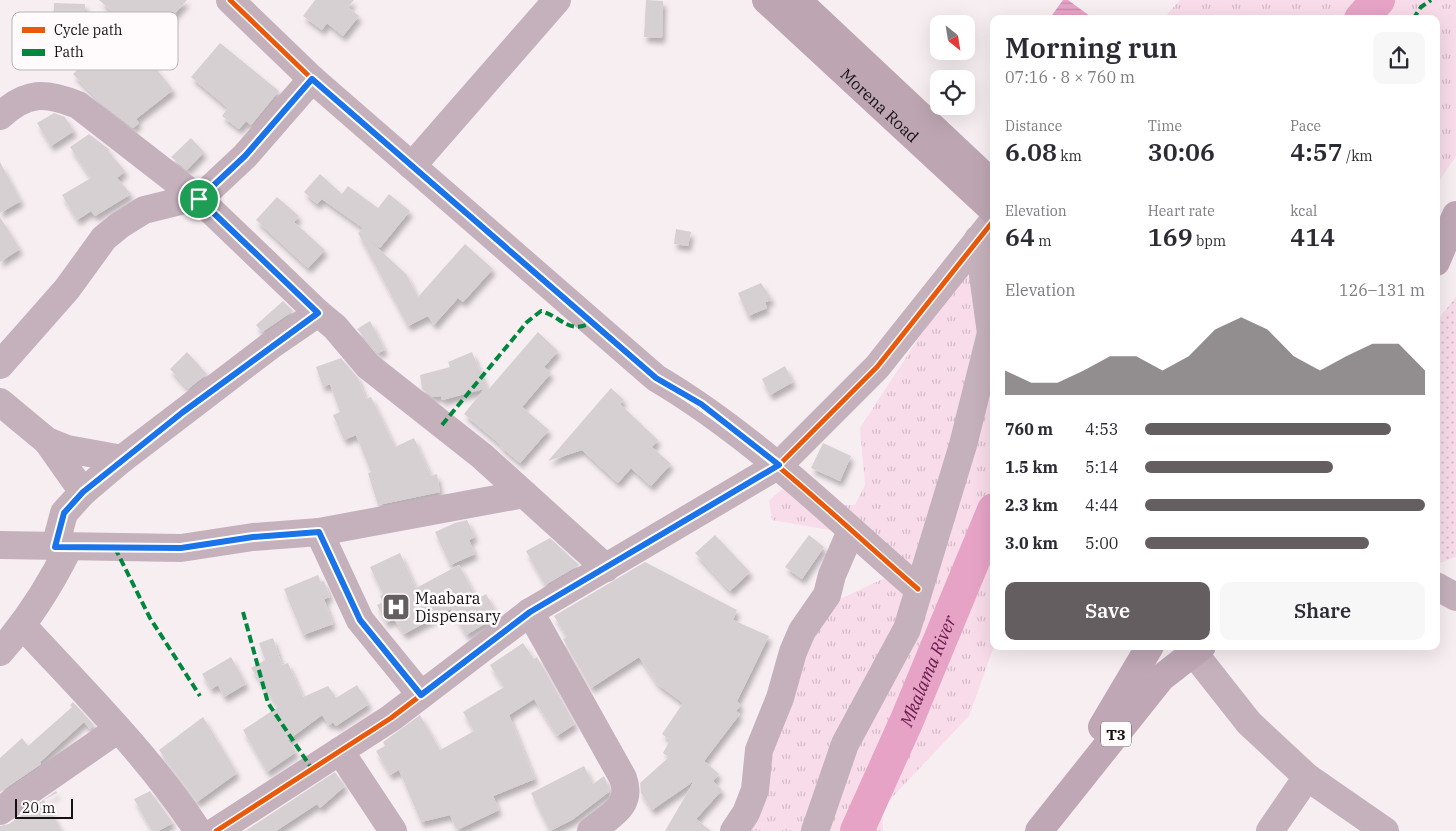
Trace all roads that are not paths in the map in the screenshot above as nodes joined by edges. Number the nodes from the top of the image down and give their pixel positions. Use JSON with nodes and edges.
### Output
{"nodes":[{"id":1,"x":230,"y":0,"type":"edge"},
{"id":2,"x":557,"y":0,"type":"edge"},
{"id":3,"x":766,"y":0,"type":"edge"},
{"id":4,"x":797,"y":0,"type":"edge"},
{"id":5,"x":312,"y":79,"type":"junction"},
{"id":6,"x":0,"y":116,"type":"edge"},
{"id":7,"x":412,"y":166,"type":"junction"},
{"id":8,"x":990,"y":181,"type":"edge"},
{"id":9,"x":198,"y":198,"type":"junction"},
{"id":10,"x":1456,"y":199,"type":"edge"},
{"id":11,"x":990,"y":207,"type":"edge"},
{"id":12,"x":1456,"y":215,"type":"edge"},
{"id":13,"x":1440,"y":220,"type":"edge"},
{"id":14,"x":986,"y":230,"type":"edge"},
{"id":15,"x":1440,"y":253,"type":"edge"},
{"id":16,"x":990,"y":312,"type":"edge"},
{"id":17,"x":318,"y":313,"type":"junction"},
{"id":18,"x":990,"y":337,"type":"edge"},
{"id":19,"x":0,"y":365,"type":"edge"},
{"id":20,"x":0,"y":402,"type":"edge"},
{"id":21,"x":46,"y":441,"type":"junction"},
{"id":22,"x":122,"y":459,"type":"junction"},
{"id":23,"x":779,"y":465,"type":"junction"},
{"id":24,"x":83,"y":492,"type":"junction"},
{"id":25,"x":524,"y":494,"type":"junction"},
{"id":26,"x":851,"y":531,"type":"junction"},
{"id":27,"x":319,"y":532,"type":"junction"},
{"id":28,"x":0,"y":545,"type":"edge"},
{"id":29,"x":62,"y":547,"type":"junction"},
{"id":30,"x":606,"y":568,"type":"junction"},
{"id":31,"x":918,"y":590,"type":"junction"},
{"id":32,"x":530,"y":612,"type":"junction"},
{"id":33,"x":23,"y":626,"type":"junction"},
{"id":34,"x":1148,"y":650,"type":"edge"},
{"id":35,"x":1196,"y":650,"type":"edge"},
{"id":36,"x":1198,"y":650,"type":"edge"},
{"id":37,"x":0,"y":652,"type":"edge"},
{"id":38,"x":421,"y":695,"type":"junction"},
{"id":39,"x":117,"y":730,"type":"junction"},
{"id":40,"x":340,"y":751,"type":"junction"},
{"id":41,"x":1307,"y":777,"type":"junction"},
{"id":42,"x":0,"y":811,"type":"edge"},
{"id":43,"x":198,"y":831,"type":"edge"},
{"id":44,"x":216,"y":831,"type":"edge"},
{"id":45,"x":393,"y":831,"type":"edge"},
{"id":46,"x":591,"y":831,"type":"edge"},
{"id":47,"x":734,"y":831,"type":"edge"},
{"id":48,"x":815,"y":831,"type":"edge"},
{"id":49,"x":1034,"y":831,"type":"edge"},
{"id":50,"x":1039,"y":831,"type":"edge"},
{"id":51,"x":1270,"y":831,"type":"edge"},
{"id":52,"x":1385,"y":831,"type":"edge"}],
"edges":[{"from":1,"to":5,"type":"street"},
{"from":2,"to":7,"type":"street"},
{"from":3,"to":11,"type":"main road","name":"Morena Road"},
{"from":4,"to":8,"type":"main road","name":"Morena Road"},
{"from":5,"to":7,"type":"street"},
{"from":5,"to":9,"type":"street"},
{"from":6,"to":9,"type":"street"},
{"from":7,"to":23,"type":"street"},
{"from":9,"to":17,"type":"street"},
{"from":9,"to":19,"type":"street"},
{"from":10,"to":13,"type":"highway"},
{"from":12,"to":15,"type":"highway"},
{"from":14,"to":16,"type":"street"},
{"from":14,"to":23,"type":"street"},
{"from":17,"to":22,"type":"street"},
{"from":17,"to":25,"type":"street"},
{"from":18,"to":31,"type":"street"},
{"from":20,"to":21,"type":"street"},
{"from":21,"to":22,"type":"street"},
{"from":21,"to":24,"type":"street"},
{"from":22,"to":24,"type":"street"},
{"from":23,"to":26,"type":"street"},
{"from":23,"to":30,"type":"street"},
{"from":24,"to":29,"type":"street"},
{"from":25,"to":27,"type":"street"},
{"from":25,"to":30,"type":"street"},
{"from":26,"to":31,"type":"street"},
{"from":26,"to":47,"type":"street"},
{"from":27,"to":29,"type":"street"},
{"from":27,"to":38,"type":"street"},
{"from":28,"to":29,"type":"street"},
{"from":29,"to":33,"type":"street"},
{"from":30,"to":32,"type":"street"},
{"from":31,"to":48,"type":"street"},
{"from":32,"to":38,"type":"street"},
{"from":32,"to":46,"type":"street"},
{"from":33,"to":37,"type":"street"},
{"from":33,"to":39,"type":"street"},
{"from":34,"to":49,"type":"highway","number":"T3"},
{"from":35,"to":50,"type":"highway","number":"T3"},
{"from":36,"to":41,"type":"street"},
{"from":38,"to":40,"type":"street"},
{"from":39,"to":42,"type":"street"},
{"from":39,"to":43,"type":"street"},
{"from":40,"to":44,"type":"street"},
{"from":40,"to":45,"type":"street"},
{"from":41,"to":51,"type":"street"},
{"from":41,"to":52,"type":"street"}]}
